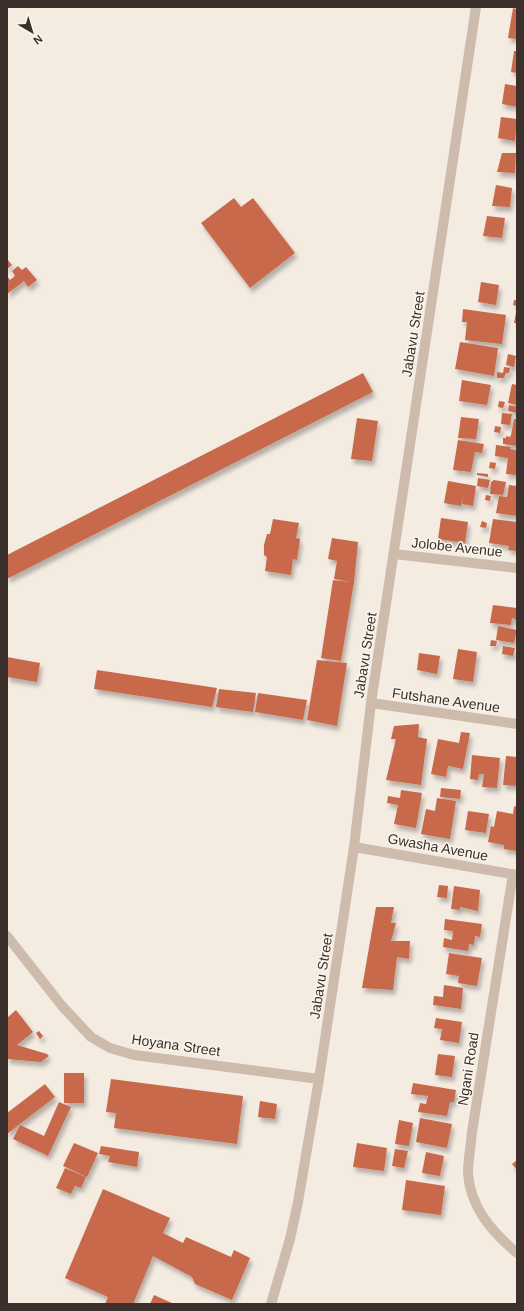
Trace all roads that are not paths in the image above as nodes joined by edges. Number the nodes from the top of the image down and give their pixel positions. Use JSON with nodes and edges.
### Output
{"nodes":[{"id":1,"x":476,"y":7,"type":"edge"},
{"id":2,"x":394,"y":554,"type":"junction"},
{"id":3,"x":517,"y":568,"type":"edge"},
{"id":4,"x":371,"y":703,"type":"junction"},
{"id":5,"x":517,"y":724,"type":"edge"},
{"id":6,"x":354,"y":847,"type":"junction"},
{"id":7,"x":515,"y":874,"type":"edge"},
{"id":8,"x":7,"y":936,"type":"edge"},
{"id":9,"x":319,"y":1079,"type":"junction"},
{"id":10,"x":517,"y":1253,"type":"edge"},
{"id":11,"x":271,"y":1304,"type":"edge"}],
"edges":[{"from":1,"to":2,"type":"street","name":"Jabavu Street"},
{"from":2,"to":3,"type":"street","name":"Jolobe Avenue"},
{"from":2,"to":4,"type":"street","name":"Jabavu Street"},
{"from":4,"to":5,"type":"street","name":"Futshane Avenue"},
{"from":4,"to":6,"type":"street","name":"Jabavu Street"},
{"from":6,"to":7,"type":"street","name":"Gwasha Avenue"},
{"from":6,"to":9,"type":"street","name":"Jabavu Street"},
{"from":7,"to":10,"type":"street","name":"Ngani Road"},
{"from":8,"to":9,"type":"street","name":"Hoyana Street"},
{"from":9,"to":11,"type":"street","name":"Jabavu Street"}]}
